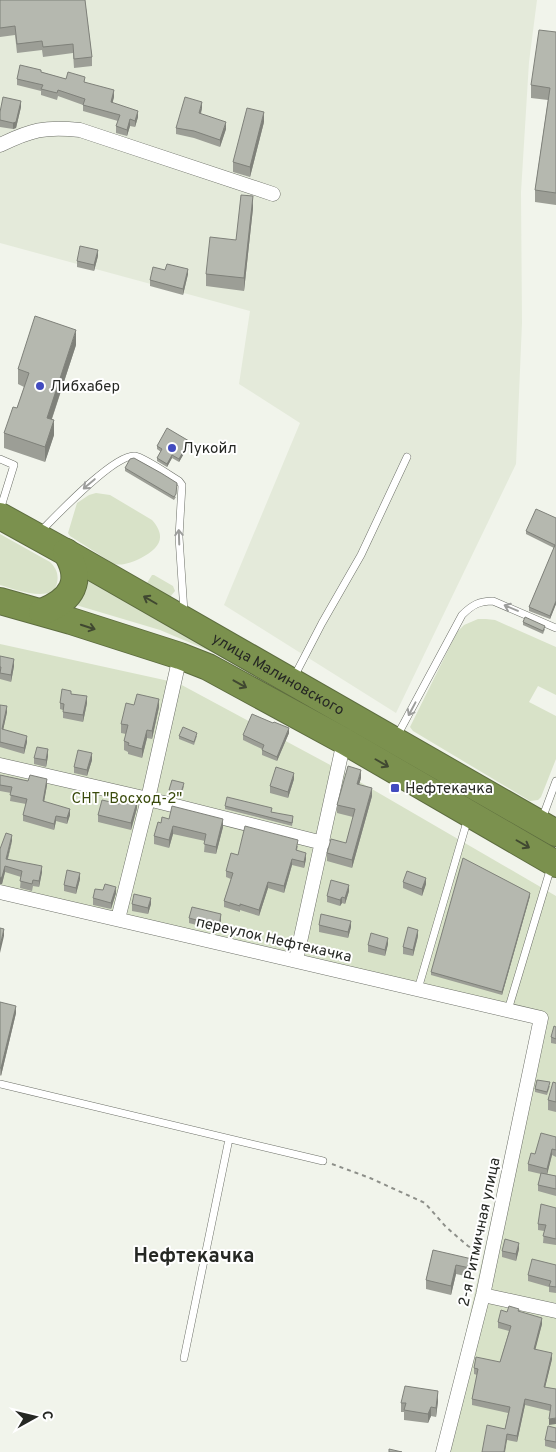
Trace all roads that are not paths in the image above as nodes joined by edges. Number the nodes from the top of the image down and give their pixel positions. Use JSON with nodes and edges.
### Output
{"nodes":[{"id":1,"x":0,"y":145,"type":"edge"},
{"id":2,"x":273,"y":194,"type":"dead end"},
{"id":3,"x":407,"y":457,"type":"dead end"},
{"id":4,"x":0,"y":459,"type":"edge"},
{"id":5,"x":0,"y":510,"type":"edge"},
{"id":6,"x":0,"y":516,"type":"edge"},
{"id":7,"x":36,"y":536,"type":"junction"},
{"id":8,"x":66,"y":552,"type":"junction"},
{"id":9,"x":0,"y":601,"type":"edge"},
{"id":10,"x":42,"y":612,"type":"junction"},
{"id":11,"x":185,"y":620,"type":"junction"},
{"id":12,"x":556,"y":628,"type":"edge"},
{"id":13,"x":180,"y":656,"type":"junction"},
{"id":14,"x":292,"y":682,"type":"junction"},
{"id":15,"x":344,"y":741,"type":"junction"},
{"id":16,"x":395,"y":741,"type":"junction"},
{"id":17,"x":0,"y":765,"type":"edge"},
{"id":18,"x":556,"y":781,"type":"edge"},
{"id":19,"x":148,"y":799,"type":"junction"},
{"id":20,"x":469,"y":813,"type":"junction"},
{"id":21,"x":548,"y":829,"type":"edge"},
{"id":22,"x":323,"y":843,"type":"junction"},
{"id":23,"x":554,"y":863,"type":"edge"},
{"id":24,"x":0,"y":892,"type":"edge"},
{"id":25,"x":118,"y":918,"type":"junction"},
{"id":26,"x":296,"y":960,"type":"junction"},
{"id":27,"x":418,"y":989,"type":"junction"},
{"id":28,"x":508,"y":1010,"type":"junction"},
{"id":29,"x":540,"y":1018,"type":"joint"},
{"id":30,"x":0,"y":1084,"type":"edge"},
{"id":31,"x":229,"y":1139,"type":"junction"},
{"id":32,"x":323,"y":1161,"type":"road end"},
{"id":33,"x":483,"y":1296,"type":"junction"},
{"id":34,"x":556,"y":1311,"type":"edge"},
{"id":35,"x":184,"y":1358,"type":"dead end"},
{"id":36,"x":443,"y":1452,"type":"edge"}],
"edges":[{"from":1,"to":2,"type":"street"},
{"from":3,"to":14,"type":"lane"},
{"from":4,"to":5,"type":"lane"},
{"from":6,"to":7,"type":"highway","name":"улица Малиновского"},
{"from":7,"to":8,"type":"highway","name":"улица Малиновского"},
{"from":11,"to":7,"type":"lane","one_way":true},
{"from":8,"to":10,"type":"highway"},
{"from":11,"to":8,"type":"highway","name":"улица Малиновского","one_way":true},
{"from":9,"to":10,"type":"highway","name":"улица Малиновского"},
{"from":10,"to":13,"type":"highway","name":"улица Малиновского","one_way":true},
{"from":11,"to":14,"type":"highway","name":"улица Малиновского"},
{"from":12,"to":16,"type":"lane","one_way":true},
{"from":13,"to":15,"type":"highway","name":"улица Малиновского","one_way":true},
{"from":13,"to":19,"type":"street"},
{"from":14,"to":16,"type":"highway","name":"улица Малиновского"},
{"from":15,"to":20,"type":"highway","name":"улица Малиновского","one_way":true},
{"from":15,"to":22,"type":"street"},
{"from":16,"to":21,"type":"highway","name":"улица Малиновского"},
{"from":17,"to":19,"type":"street"},
{"from":18,"to":21,"type":"lane"},
{"from":19,"to":22,"type":"street"},
{"from":19,"to":25,"type":"street"},
{"from":20,"to":23,"type":"highway","name":"улица Малиновского","one_way":true},
{"from":20,"to":27,"type":"lane"},
{"from":22,"to":26,"type":"street"},
{"from":23,"to":28,"type":"lane"},
{"from":24,"to":25,"type":"street","name":"переулок Нефтекачка"},
{"from":25,"to":26,"type":"street","name":"переулок Нефтекачка"},
{"from":26,"to":27,"type":"street","name":"переулок Нефтекачка"},
{"from":27,"to":28,"type":"street","name":"переулок Нефтекачка"},
{"from":28,"to":29,"type":"street","name":"переулок Нефтекачка"},
{"from":29,"to":33,"type":"street","name":"2-я Ритмичная улица"},
{"from":30,"to":31,"type":"lane"},
{"from":31,"to":32,"type":"lane"},
{"from":31,"to":35,"type":"lane"},
{"from":33,"to":34,"type":"street"},
{"from":33,"to":36,"type":"street","name":"2-я Ритмичная улица"}]}
